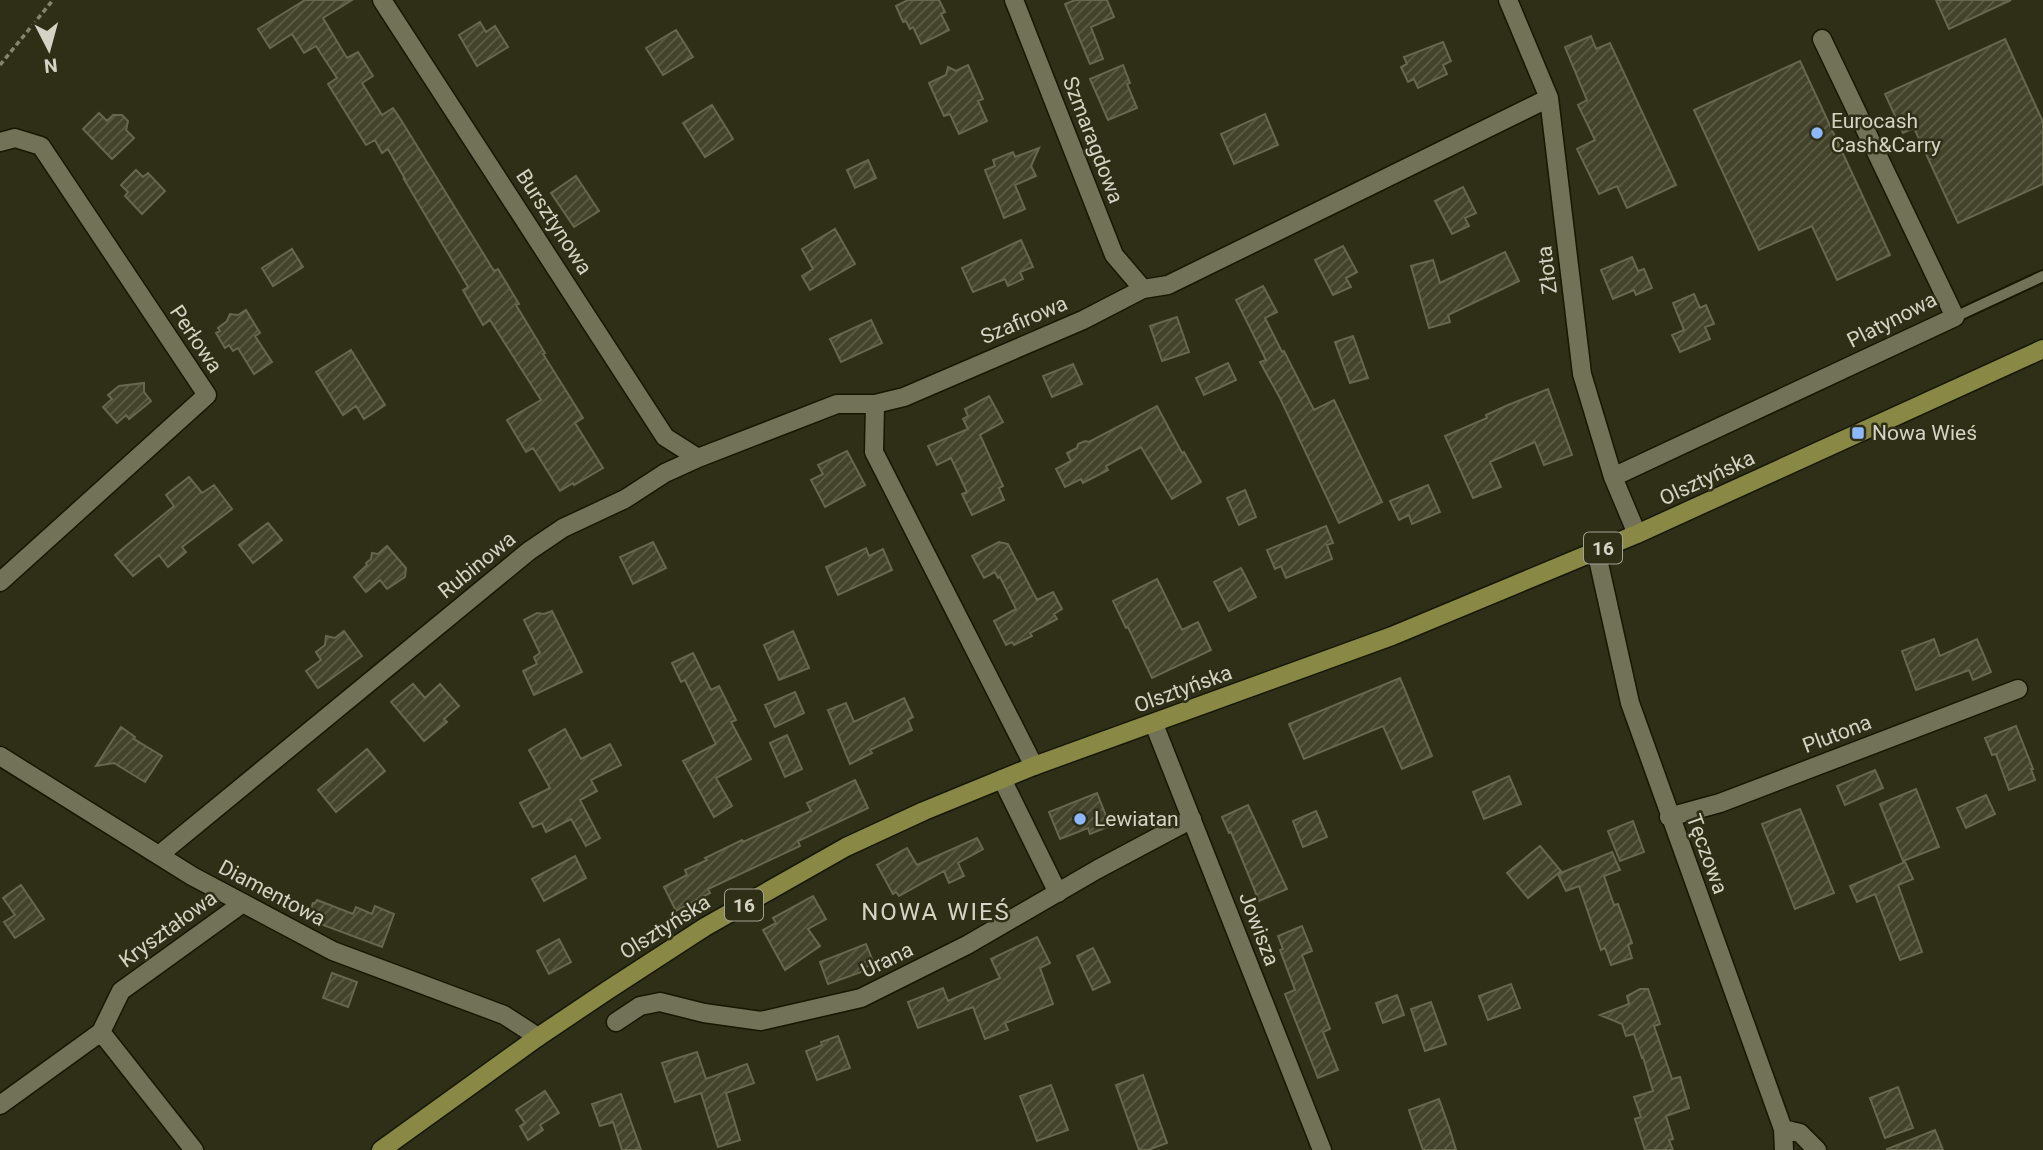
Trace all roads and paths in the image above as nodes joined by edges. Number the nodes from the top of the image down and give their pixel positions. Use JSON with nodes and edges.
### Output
{"nodes":[{"id":1,"x":52,"y":0,"type":"edge"},
{"id":2,"x":382,"y":0,"type":"edge"},
{"id":3,"x":1014,"y":0,"type":"edge"},
{"id":4,"x":1507,"y":0,"type":"edge"},
{"id":5,"x":1822,"y":39,"type":"dead end"},
{"id":6,"x":0,"y":65,"type":"edge"},
{"id":7,"x":1549,"y":98,"type":"junction"},
{"id":8,"x":0,"y":142,"type":"edge"},
{"id":9,"x":2043,"y":276,"type":"edge"},
{"id":10,"x":1143,"y":289,"type":"junction"},
{"id":11,"x":1955,"y":317,"type":"junction"},
{"id":12,"x":2043,"y":349,"type":"edge"},
{"id":13,"x":875,"y":404,"type":"junction"},
{"id":14,"x":698,"y":458,"type":"junction"},
{"id":15,"x":1613,"y":477,"type":"junction"},
{"id":16,"x":1637,"y":534,"type":"junction"},
{"id":17,"x":1596,"y":550,"type":"junction"},
{"id":18,"x":0,"y":582,"type":"edge"},
{"id":19,"x":2018,"y":689,"type":"dead end"},
{"id":20,"x":1154,"y":724,"type":"junction"},
{"id":21,"x":0,"y":756,"type":"edge"},
{"id":22,"x":1034,"y":766,"type":"junction"},
{"id":23,"x":1002,"y":779,"type":"junction"},
{"id":24,"x":1670,"y":817,"type":"junction"},
{"id":25,"x":1192,"y":820,"type":"junction"},
{"id":26,"x":159,"y":855,"type":"junction"},
{"id":27,"x":1058,"y":893,"type":"junction"},
{"id":28,"x":243,"y":903,"type":"junction"},
{"id":29,"x":616,"y":1022,"type":"dead end"},
{"id":30,"x":101,"y":1032,"type":"junction"},
{"id":31,"x":538,"y":1037,"type":"junction"},
{"id":32,"x":0,"y":1105,"type":"edge"},
{"id":33,"x":1783,"y":1129,"type":"junction"},
{"id":34,"x":194,"y":1150,"type":"edge"},
{"id":35,"x":381,"y":1150,"type":"edge"},
{"id":36,"x":1322,"y":1150,"type":"edge"},
{"id":37,"x":1784,"y":1150,"type":"edge"},
{"id":38,"x":1817,"y":1150,"type":"edge"}],
"edges":[{"from":1,"to":6,"type":"path"},
{"from":2,"to":14,"type":"street","name":"Bursztynowa"},
{"from":3,"to":10,"type":"street","name":"Szmaragdowa"},
{"from":4,"to":7,"type":"street","name":"Złota"},
{"from":5,"to":11,"type":"street","name":"Platynowa"},
{"from":7,"to":10,"type":"street","name":"Szafirowa"},
{"from":7,"to":15,"type":"street","name":"Złota"},
{"from":8,"to":18,"type":"street","name":"Perłowa"},
{"from":9,"to":11,"type":"lane"},
{"from":10,"to":13,"type":"street","name":"Szafirowa"},
{"from":11,"to":15,"type":"street","name":"Platynowa"},
{"from":12,"to":16,"type":"main road","name":"Olsztyńska","number":"16"},
{"from":13,"to":14,"type":"street","name":"Rubinowa"},
{"from":13,"to":22,"type":"street"},
{"from":14,"to":26,"type":"street","name":"Rubinowa"},
{"from":15,"to":16,"type":"street","name":"Złota"},
{"from":16,"to":17,"type":"main road","name":"Olsztyńska","number":"16"},
{"from":17,"to":20,"type":"main road","name":"Olsztyńska","number":"16"},
{"from":17,"to":24,"type":"street","name":"Tęczowa"},
{"from":19,"to":24,"type":"street","name":"Plutona"},
{"from":20,"to":22,"type":"main road","name":"Olsztyńska","number":"16"},
{"from":20,"to":25,"type":"street","name":"Jowisza"},
{"from":21,"to":26,"type":"street","name":"Diamentowa"},
{"from":22,"to":23,"type":"main road","name":"Olsztyńska","number":"16"},
{"from":23,"to":27,"type":"street"},
{"from":23,"to":31,"type":"main road","name":"Olsztyńska","number":"16"},
{"from":24,"to":33,"type":"street","name":"Tęczowa"},
{"from":25,"to":27,"type":"street","name":"Urana"},
{"from":25,"to":36,"type":"street","name":"Jowisza"},
{"from":26,"to":28,"type":"street","name":"Diamentowa"},
{"from":27,"to":29,"type":"street","name":"Urana"},
{"from":28,"to":30,"type":"street","name":"Kryształowa"},
{"from":28,"to":31,"type":"street","name":"Diamentowa"},
{"from":30,"to":32,"type":"street","name":"Kryształowa"},
{"from":30,"to":34,"type":"street"},
{"from":31,"to":35,"type":"main road","name":"Olsztyńska","number":"16"},
{"from":33,"to":37,"type":"street","name":"Tęczowa"},
{"from":33,"to":38,"type":"street"}]}
